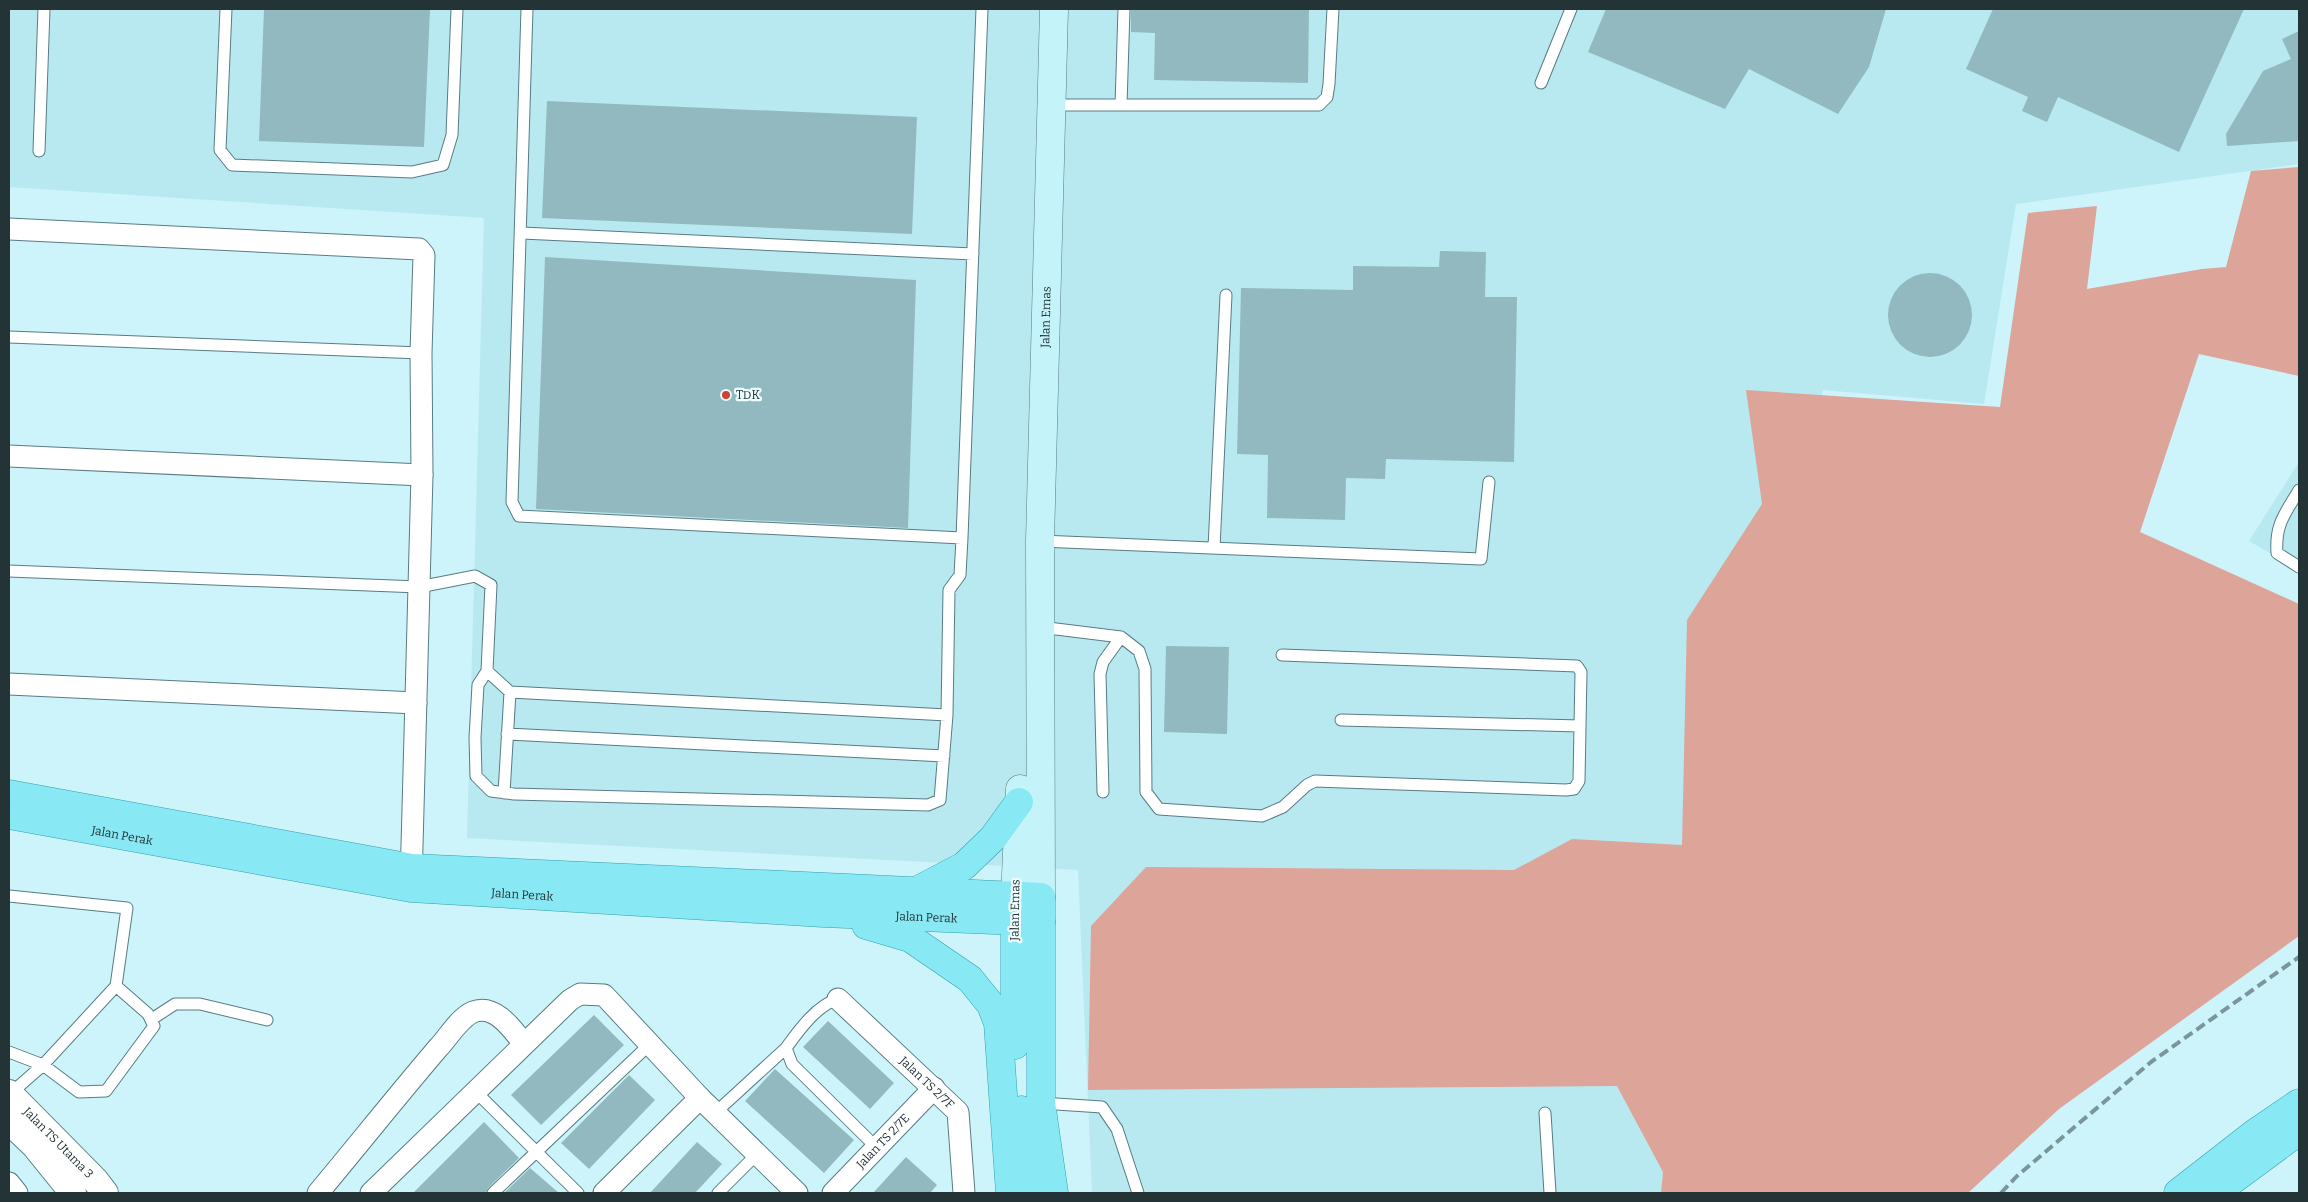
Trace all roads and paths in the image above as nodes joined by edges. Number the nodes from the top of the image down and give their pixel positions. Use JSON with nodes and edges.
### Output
{"nodes":[{"id":1,"x":44,"y":9,"type":"edge"},
{"id":2,"x":226,"y":9,"type":"edge"},
{"id":3,"x":457,"y":9,"type":"edge"},
{"id":4,"x":527,"y":9,"type":"edge"},
{"id":5,"x":982,"y":9,"type":"edge"},
{"id":6,"x":1054,"y":9,"type":"edge"},
{"id":7,"x":1124,"y":9,"type":"edge"},
{"id":8,"x":1333,"y":9,"type":"edge"},
{"id":9,"x":1571,"y":9,"type":"edge"},
{"id":10,"x":1541,"y":83,"type":"dead end"},
{"id":11,"x":1051,"y":105,"type":"junction"},
{"id":12,"x":1121,"y":105,"type":"junction"},
{"id":13,"x":39,"y":151,"type":"dead end"},
{"id":14,"x":9,"y":229,"type":"edge"},
{"id":15,"x":522,"y":233,"type":"junction"},
{"id":16,"x":973,"y":254,"type":"junction"},
{"id":17,"x":1226,"y":295,"type":"dead end"},
{"id":18,"x":9,"y":337,"type":"edge"},
{"id":19,"x":421,"y":353,"type":"junction"},
{"id":20,"x":9,"y":456,"type":"edge"},
{"id":21,"x":422,"y":475,"type":"junction"},
{"id":22,"x":1489,"y":482,"type":"dead end"},
{"id":23,"x":2299,"y":490,"type":"edge"},
{"id":24,"x":962,"y":538,"type":"junction"},
{"id":25,"x":1040,"y":541,"type":"junction"},
{"id":26,"x":1214,"y":548,"type":"junction"},
{"id":27,"x":2299,"y":567,"type":"edge"},
{"id":28,"x":9,"y":571,"type":"edge"},
{"id":29,"x":419,"y":587,"type":"junction"},
{"id":30,"x":1039,"y":626,"type":"junction"},
{"id":31,"x":1121,"y":636,"type":"junction"},
{"id":32,"x":1282,"y":655,"type":"dead end"},
{"id":33,"x":487,"y":671,"type":"junction"},
{"id":34,"x":9,"y":684,"type":"edge"},
{"id":35,"x":510,"y":692,"type":"junction"},
{"id":36,"x":416,"y":703,"type":"junction"},
{"id":37,"x":947,"y":715,"type":"junction"},
{"id":38,"x":1341,"y":720,"type":"dead end"},
{"id":39,"x":1580,"y":726,"type":"junction"},
{"id":40,"x":507,"y":734,"type":"junction"},
{"id":41,"x":944,"y":756,"type":"junction"},
{"id":42,"x":1103,"y":792,"type":"dead end"},
{"id":43,"x":504,"y":793,"type":"junction"},
{"id":44,"x":9,"y":794,"type":"edge"},
{"id":45,"x":1019,"y":802,"type":"junction"},
{"id":46,"x":9,"y":815,"type":"edge"},
{"id":47,"x":411,"y":878,"type":"junction"},
{"id":48,"x":914,"y":892,"type":"junction"},
{"id":49,"x":9,"y":896,"type":"edge"},
{"id":50,"x":1028,"y":909,"type":"junction"},
{"id":51,"x":823,"y":913,"type":"junction"},
{"id":52,"x":116,"y":986,"type":"junction"},
{"id":53,"x":838,"y":998,"type":"joint"},
{"id":54,"x":152,"y":1019,"type":"junction"},
{"id":55,"x":267,"y":1020,"type":"dead end"},
{"id":56,"x":524,"y":1044,"type":"junction"},
{"id":57,"x":650,"y":1044,"type":"junction"},
{"id":58,"x":786,"y":1048,"type":"junction"},
{"id":59,"x":9,"y":1052,"type":"edge"},
{"id":60,"x":44,"y":1064,"type":"junction"},
{"id":61,"x":934,"y":1088,"type":"junction"},
{"id":62,"x":476,"y":1092,"type":"junction"},
{"id":63,"x":9,"y":1094,"type":"edge"},
{"id":64,"x":1041,"y":1103,"type":"junction"},
{"id":65,"x":2299,"y":1103,"type":"edge"},
{"id":66,"x":708,"y":1106,"type":"junction"},
{"id":67,"x":1545,"y":1113,"type":"dead end"},
{"id":68,"x":9,"y":1122,"type":"edge"},
{"id":69,"x":2299,"y":1131,"type":"edge"},
{"id":70,"x":877,"y":1148,"type":"junction"},
{"id":71,"x":536,"y":1152,"type":"junction"},
{"id":72,"x":757,"y":1154,"type":"junction"},
{"id":73,"x":2270,"y":1154,"type":"junction"},
{"id":74,"x":9,"y":1182,"type":"edge"},
{"id":75,"x":959,"y":1189,"type":"edge"},
{"id":76,"x":17,"y":1193,"type":"edge"},
{"id":77,"x":73,"y":1193,"type":"edge"},
{"id":78,"x":105,"y":1193,"type":"edge"},
{"id":79,"x":318,"y":1193,"type":"edge"},
{"id":80,"x":371,"y":1193,"type":"edge"},
{"id":81,"x":493,"y":1193,"type":"edge"},
{"id":82,"x":578,"y":1193,"type":"edge"},
{"id":83,"x":604,"y":1193,"type":"edge"},
{"id":84,"x":718,"y":1193,"type":"edge"},
{"id":85,"x":797,"y":1193,"type":"edge"},
{"id":86,"x":833,"y":1193,"type":"edge"},
{"id":87,"x":1010,"y":1193,"type":"edge"},
{"id":88,"x":1031,"y":1193,"type":"edge"},
{"id":89,"x":1054,"y":1193,"type":"edge"},
{"id":90,"x":1138,"y":1193,"type":"edge"},
{"id":91,"x":1550,"y":1193,"type":"edge"},
{"id":92,"x":2178,"y":1193,"type":"edge"},
{"id":93,"x":2215,"y":1193,"type":"edge"},
{"id":94,"x":2227,"y":1193,"type":"edge"}],
"edges":[{"from":1,"to":13,"type":"lane"},
{"from":2,"to":3,"type":"lane"},
{"from":4,"to":15,"type":"lane"},
{"from":5,"to":16,"type":"lane"},
{"from":6,"to":11,"type":"main road","name":"Jalan Emas"},
{"from":7,"to":12,"type":"lane"},
{"from":8,"to":12,"type":"lane"},
{"from":9,"to":10,"type":"lane"},
{"from":11,"to":12,"type":"lane"},
{"from":11,"to":25,"type":"main road","name":"Jalan Emas"},
{"from":14,"to":19,"type":"street"},
{"from":15,"to":16,"type":"lane"},
{"from":15,"to":24,"type":"lane"},
{"from":16,"to":24,"type":"lane"},
{"from":17,"to":26,"type":"lane"},
{"from":18,"to":19,"type":"lane"},
{"from":19,"to":21,"type":"street"},
{"from":20,"to":21,"type":"street"},
{"from":21,"to":29,"type":"street"},
{"from":22,"to":26,"type":"lane"},
{"from":23,"to":27,"type":"lane"},
{"from":24,"to":37,"type":"lane"},
{"from":25,"to":26,"type":"lane"},
{"from":25,"to":30,"type":"main road","name":"Jalan Emas"},
{"from":28,"to":29,"type":"lane"},
{"from":29,"to":33,"type":"lane"},
{"from":29,"to":36,"type":"street"},
{"from":30,"to":31,"type":"lane"},
{"from":30,"to":45,"type":"main road","name":"Jalan Emas"},
{"from":30,"to":50,"type":"main road","name":"Jalan Emas"},
{"from":31,"to":39,"type":"lane"},
{"from":31,"to":42,"type":"lane"},
{"from":32,"to":39,"type":"lane"},
{"from":33,"to":35,"type":"lane"},
{"from":33,"to":43,"type":"lane"},
{"from":34,"to":36,"type":"street"},
{"from":35,"to":37,"type":"lane"},
{"from":35,"to":40,"type":"lane"},
{"from":36,"to":47,"type":"street"},
{"from":37,"to":41,"type":"lane"},
{"from":38,"to":39,"type":"lane"},
{"from":40,"to":41,"type":"lane"},
{"from":40,"to":43,"type":"lane"},
{"from":41,"to":43,"type":"lane"},
{"from":44,"to":47,"type":"main road","name":"Jalan Perak"},
{"from":45,"to":48,"type":"main road"},
{"from":45,"to":50,"type":"main road","name":"Jalan Emas"},
{"from":46,"to":47,"type":"main road","name":"Jalan Perak"},
{"from":47,"to":48,"type":"main road","name":"Jalan Perak"},
{"from":47,"to":51,"type":"main road","name":"Jalan Perak"},
{"from":48,"to":50,"type":"main road","name":"Jalan Perak"},
{"from":49,"to":52,"type":"lane"},
{"from":50,"to":51,"type":"main road","name":"Jalan Perak"},
{"from":50,"to":64,"type":"main road","name":"Jalan Emas"},
{"from":50,"to":88,"type":"main road","name":"Jalan Emas"},
{"from":51,"to":87,"type":"main road"},
{"from":52,"to":54,"type":"lane"},
{"from":52,"to":60,"type":"lane"},
{"from":53,"to":58,"type":"lane"},
{"from":53,"to":61,"type":"street","name":"Jalan TS 2/7F"},
{"from":54,"to":55,"type":"lane"},
{"from":54,"to":60,"type":"lane"},
{"from":56,"to":57,"type":"street"},
{"from":56,"to":62,"type":"street"},
{"from":56,"to":79,"type":"street"},
{"from":57,"to":66,"type":"street"},
{"from":57,"to":71,"type":"lane"},
{"from":58,"to":66,"type":"lane"},
{"from":58,"to":70,"type":"lane"},
{"from":59,"to":60,"type":"lane"},
{"from":60,"to":63,"type":"lane"},
{"from":61,"to":70,"type":"street","name":"Jalan TS 2/7E"},
{"from":61,"to":75,"type":"street","name":"Jalan TS 2/7F"},
{"from":62,"to":71,"type":"lane"},
{"from":62,"to":80,"type":"street"},
{"from":63,"to":78,"type":"street","name":"Jalan TS Utama 3"},
{"from":64,"to":89,"type":"main road","name":"Jalan Emas"},
{"from":64,"to":90,"type":"lane"},
{"from":65,"to":92,"type":"main road"},
{"from":66,"to":72,"type":"street"},
{"from":66,"to":83,"type":"street"},
{"from":67,"to":91,"type":"lane"},
{"from":68,"to":77,"type":"street","name":"Jalan TS Utama 3"},
{"from":69,"to":73,"type":"main road"},
{"from":70,"to":86,"type":"street","name":"Jalan TS 2/7E"},
{"from":71,"to":81,"type":"lane"},
{"from":71,"to":82,"type":"lane"},
{"from":72,"to":84,"type":"lane"},
{"from":72,"to":85,"type":"street"},
{"from":73,"to":93,"type":"main road"},
{"from":73,"to":94,"type":"main road"},
{"from":74,"to":76,"type":"street"}]}
